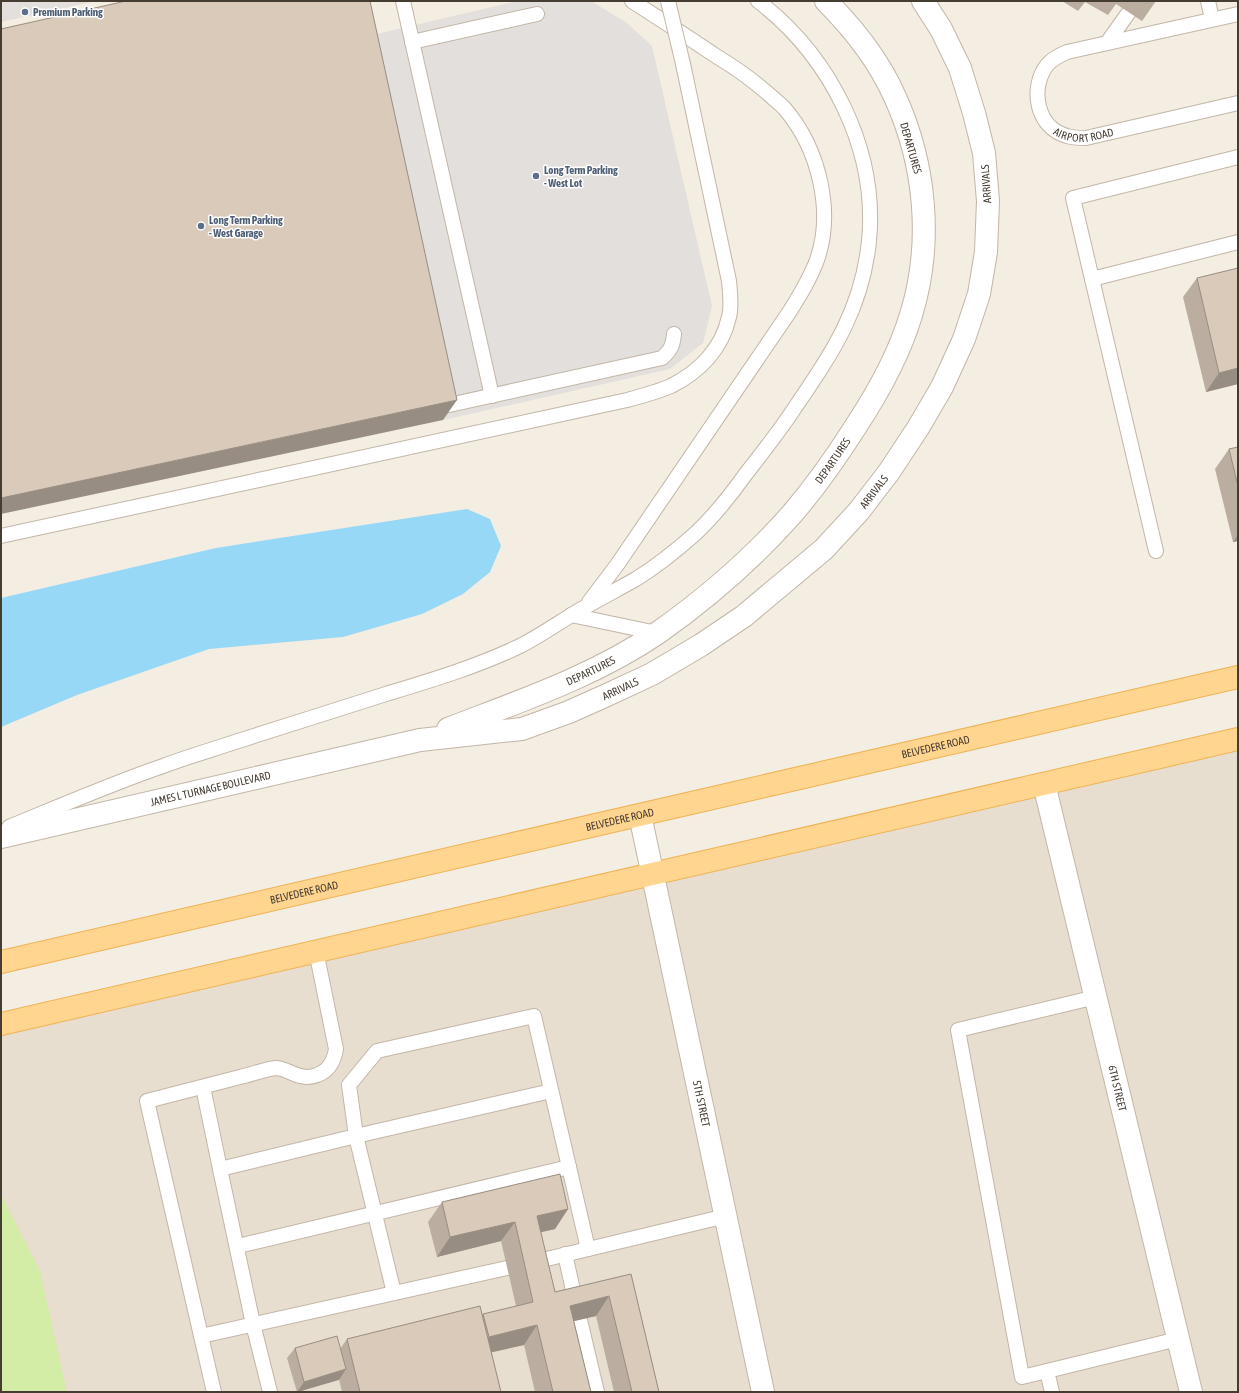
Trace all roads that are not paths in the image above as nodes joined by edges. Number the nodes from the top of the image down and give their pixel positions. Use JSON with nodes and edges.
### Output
{"nodes":[{"id":1,"x":403,"y":1,"type":"edge"},
{"id":2,"x":632,"y":1,"type":"edge"},
{"id":3,"x":668,"y":1,"type":"edge"},
{"id":4,"x":758,"y":1,"type":"edge"},
{"id":5,"x":826,"y":1,"type":"edge"},
{"id":6,"x":923,"y":1,"type":"edge"},
{"id":7,"x":1208,"y":1,"type":"edge"},
{"id":8,"x":1129,"y":12,"type":"dead end"},
{"id":9,"x":537,"y":14,"type":"dead end"},
{"id":10,"x":1238,"y":14,"type":"edge"},
{"id":11,"x":1212,"y":20,"type":"junction"},
{"id":12,"x":412,"y":42,"type":"junction"},
{"id":13,"x":1107,"y":43,"type":"junction"},
{"id":14,"x":1238,"y":103,"type":"edge"},
{"id":15,"x":1238,"y":157,"type":"edge"},
{"id":16,"x":1238,"y":242,"type":"edge"},
{"id":17,"x":1092,"y":279,"type":"junction"},
{"id":18,"x":674,"y":334,"type":"dead end"},
{"id":19,"x":492,"y":396,"type":"junction"},
{"id":20,"x":440,"y":407,"type":"edge"},
{"id":21,"x":1,"y":536,"type":"edge"},
{"id":22,"x":1156,"y":551,"type":"dead end"},
{"id":23,"x":585,"y":607,"type":"junction"},
{"id":24,"x":571,"y":616,"type":"junction"},
{"id":25,"x":657,"y":633,"type":"junction"},
{"id":26,"x":1238,"y":677,"type":"edge"},
{"id":27,"x":1238,"y":739,"type":"edge"},
{"id":28,"x":420,"y":740,"type":"junction"},
{"id":29,"x":1044,"y":784,"type":"junction"},
{"id":30,"x":640,"y":815,"type":"junction"},
{"id":31,"x":1,"y":830,"type":"edge"},
{"id":32,"x":1,"y":837,"type":"edge"},
{"id":33,"x":653,"y":874,"type":"junction"},
{"id":34,"x":316,"y":951,"type":"junction"},
{"id":35,"x":1,"y":962,"type":"edge"},
{"id":36,"x":1096,"y":997,"type":"junction"},
{"id":37,"x":1,"y":1024,"type":"edge"},
{"id":38,"x":203,"y":1087,"type":"junction"},
{"id":39,"x":551,"y":1091,"type":"junction"},
{"id":40,"x":356,"y":1136,"type":"junction"},
{"id":41,"x":569,"y":1167,"type":"junction"},
{"id":42,"x":220,"y":1169,"type":"junction"},
{"id":43,"x":375,"y":1214,"type":"junction"},
{"id":44,"x":726,"y":1216,"type":"junction"},
{"id":45,"x":238,"y":1246,"type":"junction"},
{"id":46,"x":588,"y":1249,"type":"junction"},
{"id":47,"x":565,"y":1254,"type":"junction"},
{"id":48,"x":530,"y":1263,"type":"edge"},
{"id":49,"x":507,"y":1268,"type":"dead end"},
{"id":50,"x":394,"y":1293,"type":"junction"},
{"id":51,"x":576,"y":1304,"type":"edge"},
{"id":52,"x":580,"y":1320,"type":"edge"},
{"id":53,"x":253,"y":1324,"type":"junction"},
{"id":54,"x":200,"y":1336,"type":"junction"},
{"id":55,"x":1178,"y":1339,"type":"junction"},
{"id":56,"x":1047,"y":1371,"type":"junction"},
{"id":57,"x":214,"y":1392,"type":"edge"},
{"id":58,"x":270,"y":1392,"type":"edge"},
{"id":59,"x":597,"y":1392,"type":"edge"},
{"id":60,"x":763,"y":1392,"type":"edge"},
{"id":61,"x":1052,"y":1392,"type":"edge"},
{"id":62,"x":1191,"y":1392,"type":"edge"}],
"edges":[{"from":1,"to":12,"type":"lane"},
{"from":2,"to":23,"type":"lane"},
{"from":3,"to":21,"type":"lane","bridge":true},
{"from":4,"to":23,"type":"lane"},
{"from":5,"to":25,"type":"street","name":"DEPARTURES"},
{"from":6,"to":28,"type":"street","name":"ARRIVALS"},
{"from":7,"to":11,"type":"lane"},
{"from":8,"to":13,"type":"lane"},
{"from":9,"to":12,"type":"lane"},
{"from":10,"to":11,"type":"lane","name":"AIRPORT ROAD"},
{"from":11,"to":13,"type":"lane","name":"AIRPORT ROAD"},
{"from":12,"to":19,"type":"lane"},
{"from":13,"to":14,"type":"lane","name":"AIRPORT ROAD"},
{"from":15,"to":17,"type":"lane"},
{"from":16,"to":17,"type":"lane"},
{"from":17,"to":22,"type":"lane"},
{"from":18,"to":19,"type":"lane"},
{"from":19,"to":20,"type":"lane"},
{"from":23,"to":24,"type":"lane"},
{"from":24,"to":25,"type":"lane"},
{"from":24,"to":31,"type":"lane"},
{"from":25,"to":28,"type":"street","name":"DEPARTURES"},
{"from":26,"to":30,"type":"main road","name":"BELVEDERE ROAD"},
{"from":27,"to":29,"type":"main road"},
{"from":28,"to":32,"type":"street","name":"JAMES L TURNAGE BOULEVARD"},
{"from":29,"to":33,"type":"main road"},
{"from":29,"to":36,"type":"street","name":"6TH STREET"},
{"from":30,"to":33,"type":"street","name":"5TH STREET"},
{"from":30,"to":35,"type":"main road","name":"BELVEDERE ROAD"},
{"from":33,"to":34,"type":"main road"},
{"from":33,"to":44,"type":"street","name":"5TH STREET"},
{"from":34,"to":37,"type":"main road"},
{"from":34,"to":38,"type":"lane"},
{"from":36,"to":55,"type":"street","name":"6TH STREET"},
{"from":36,"to":56,"type":"lane"},
{"from":38,"to":42,"type":"lane"},
{"from":38,"to":54,"type":"lane"},
{"from":39,"to":40,"type":"lane"},
{"from":39,"to":40,"type":"lane"},
{"from":39,"to":41,"type":"lane"},
{"from":40,"to":42,"type":"lane"},
{"from":40,"to":43,"type":"lane"},
{"from":41,"to":43,"type":"lane"},
{"from":41,"to":46,"type":"lane"},
{"from":42,"to":45,"type":"lane"},
{"from":43,"to":45,"type":"lane"},
{"from":43,"to":50,"type":"lane"},
{"from":44,"to":46,"type":"lane"},
{"from":44,"to":60,"type":"street","name":"5TH STREET"},
{"from":45,"to":53,"type":"lane"},
{"from":46,"to":47,"type":"lane"},
{"from":47,"to":48,"type":"lane"},
{"from":47,"to":51,"type":"lane"},
{"from":49,"to":50,"type":"lane"},
{"from":50,"to":53,"type":"lane"},
{"from":52,"to":59,"type":"lane"},
{"from":53,"to":54,"type":"lane"},
{"from":53,"to":58,"type":"lane"},
{"from":54,"to":57,"type":"lane"},
{"from":55,"to":56,"type":"lane"},
{"from":55,"to":62,"type":"street","name":"6TH STREET"},
{"from":56,"to":61,"type":"lane"}]}
